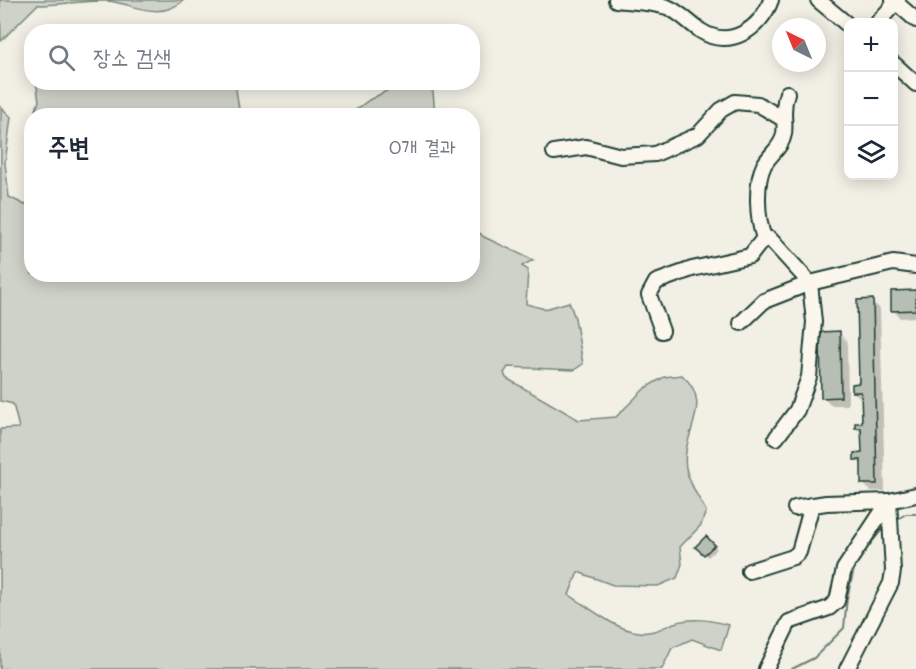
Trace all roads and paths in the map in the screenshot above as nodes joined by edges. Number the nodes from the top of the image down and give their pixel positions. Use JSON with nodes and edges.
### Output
{"nodes":[{"id":1,"x":616,"y":0,"type":"edge"},
{"id":2,"x":771,"y":0,"type":"edge"},
{"id":3,"x":818,"y":0,"type":"edge"},
{"id":4,"x":895,"y":1,"type":"edge"},
{"id":5,"x":881,"y":18,"type":"edge"},
{"id":6,"x":916,"y":20,"type":"edge"},
{"id":7,"x":844,"y":22,"type":"edge"},
{"id":8,"x":898,"y":68,"type":"edge"},
{"id":9,"x":916,"y":84,"type":"edge"},
{"id":10,"x":788,"y":93,"type":"dead end"},
{"id":11,"x":783,"y":119,"type":"junction"},
{"id":12,"x":554,"y":152,"type":"dead end"},
{"id":13,"x":764,"y":238,"type":"junction"},
{"id":14,"x":916,"y":266,"type":"edge"},
{"id":15,"x":810,"y":284,"type":"junction"},
{"id":16,"x":741,"y":323,"type":"dead end"},
{"id":17,"x":662,"y":331,"type":"dead end"},
{"id":18,"x":776,"y":438,"type":"dead end"},
{"id":19,"x":916,"y":495,"type":"edge"},
{"id":20,"x":889,"y":501,"type":"junction"},
{"id":21,"x":812,"y":505,"type":"junction"},
{"id":22,"x":795,"y":508,"type":"dead end"},
{"id":23,"x":748,"y":571,"type":"dead end"},
{"id":24,"x":766,"y":669,"type":"edge"},
{"id":25,"x":847,"y":669,"type":"edge"}],
"edges":[{"from":1,"to":2,"type":"street"},
{"from":3,"to":7,"type":"street"},
{"from":4,"to":5,"type":"street"},
{"from":4,"to":6,"type":"street"},
{"from":8,"to":9,"type":"street"},
{"from":10,"to":11,"type":"street"},
{"from":11,"to":12,"type":"street"},
{"from":11,"to":13,"type":"street"},
{"from":13,"to":15,"type":"street"},
{"from":13,"to":17,"type":"street"},
{"from":14,"to":15,"type":"street"},
{"from":15,"to":16,"type":"street"},
{"from":15,"to":18,"type":"street"},
{"from":19,"to":20,"type":"street"},
{"from":20,"to":21,"type":"street"},
{"from":20,"to":24,"type":"street"},
{"from":20,"to":25,"type":"street"},
{"from":21,"to":22,"type":"street"},
{"from":21,"to":23,"type":"street"}]}
